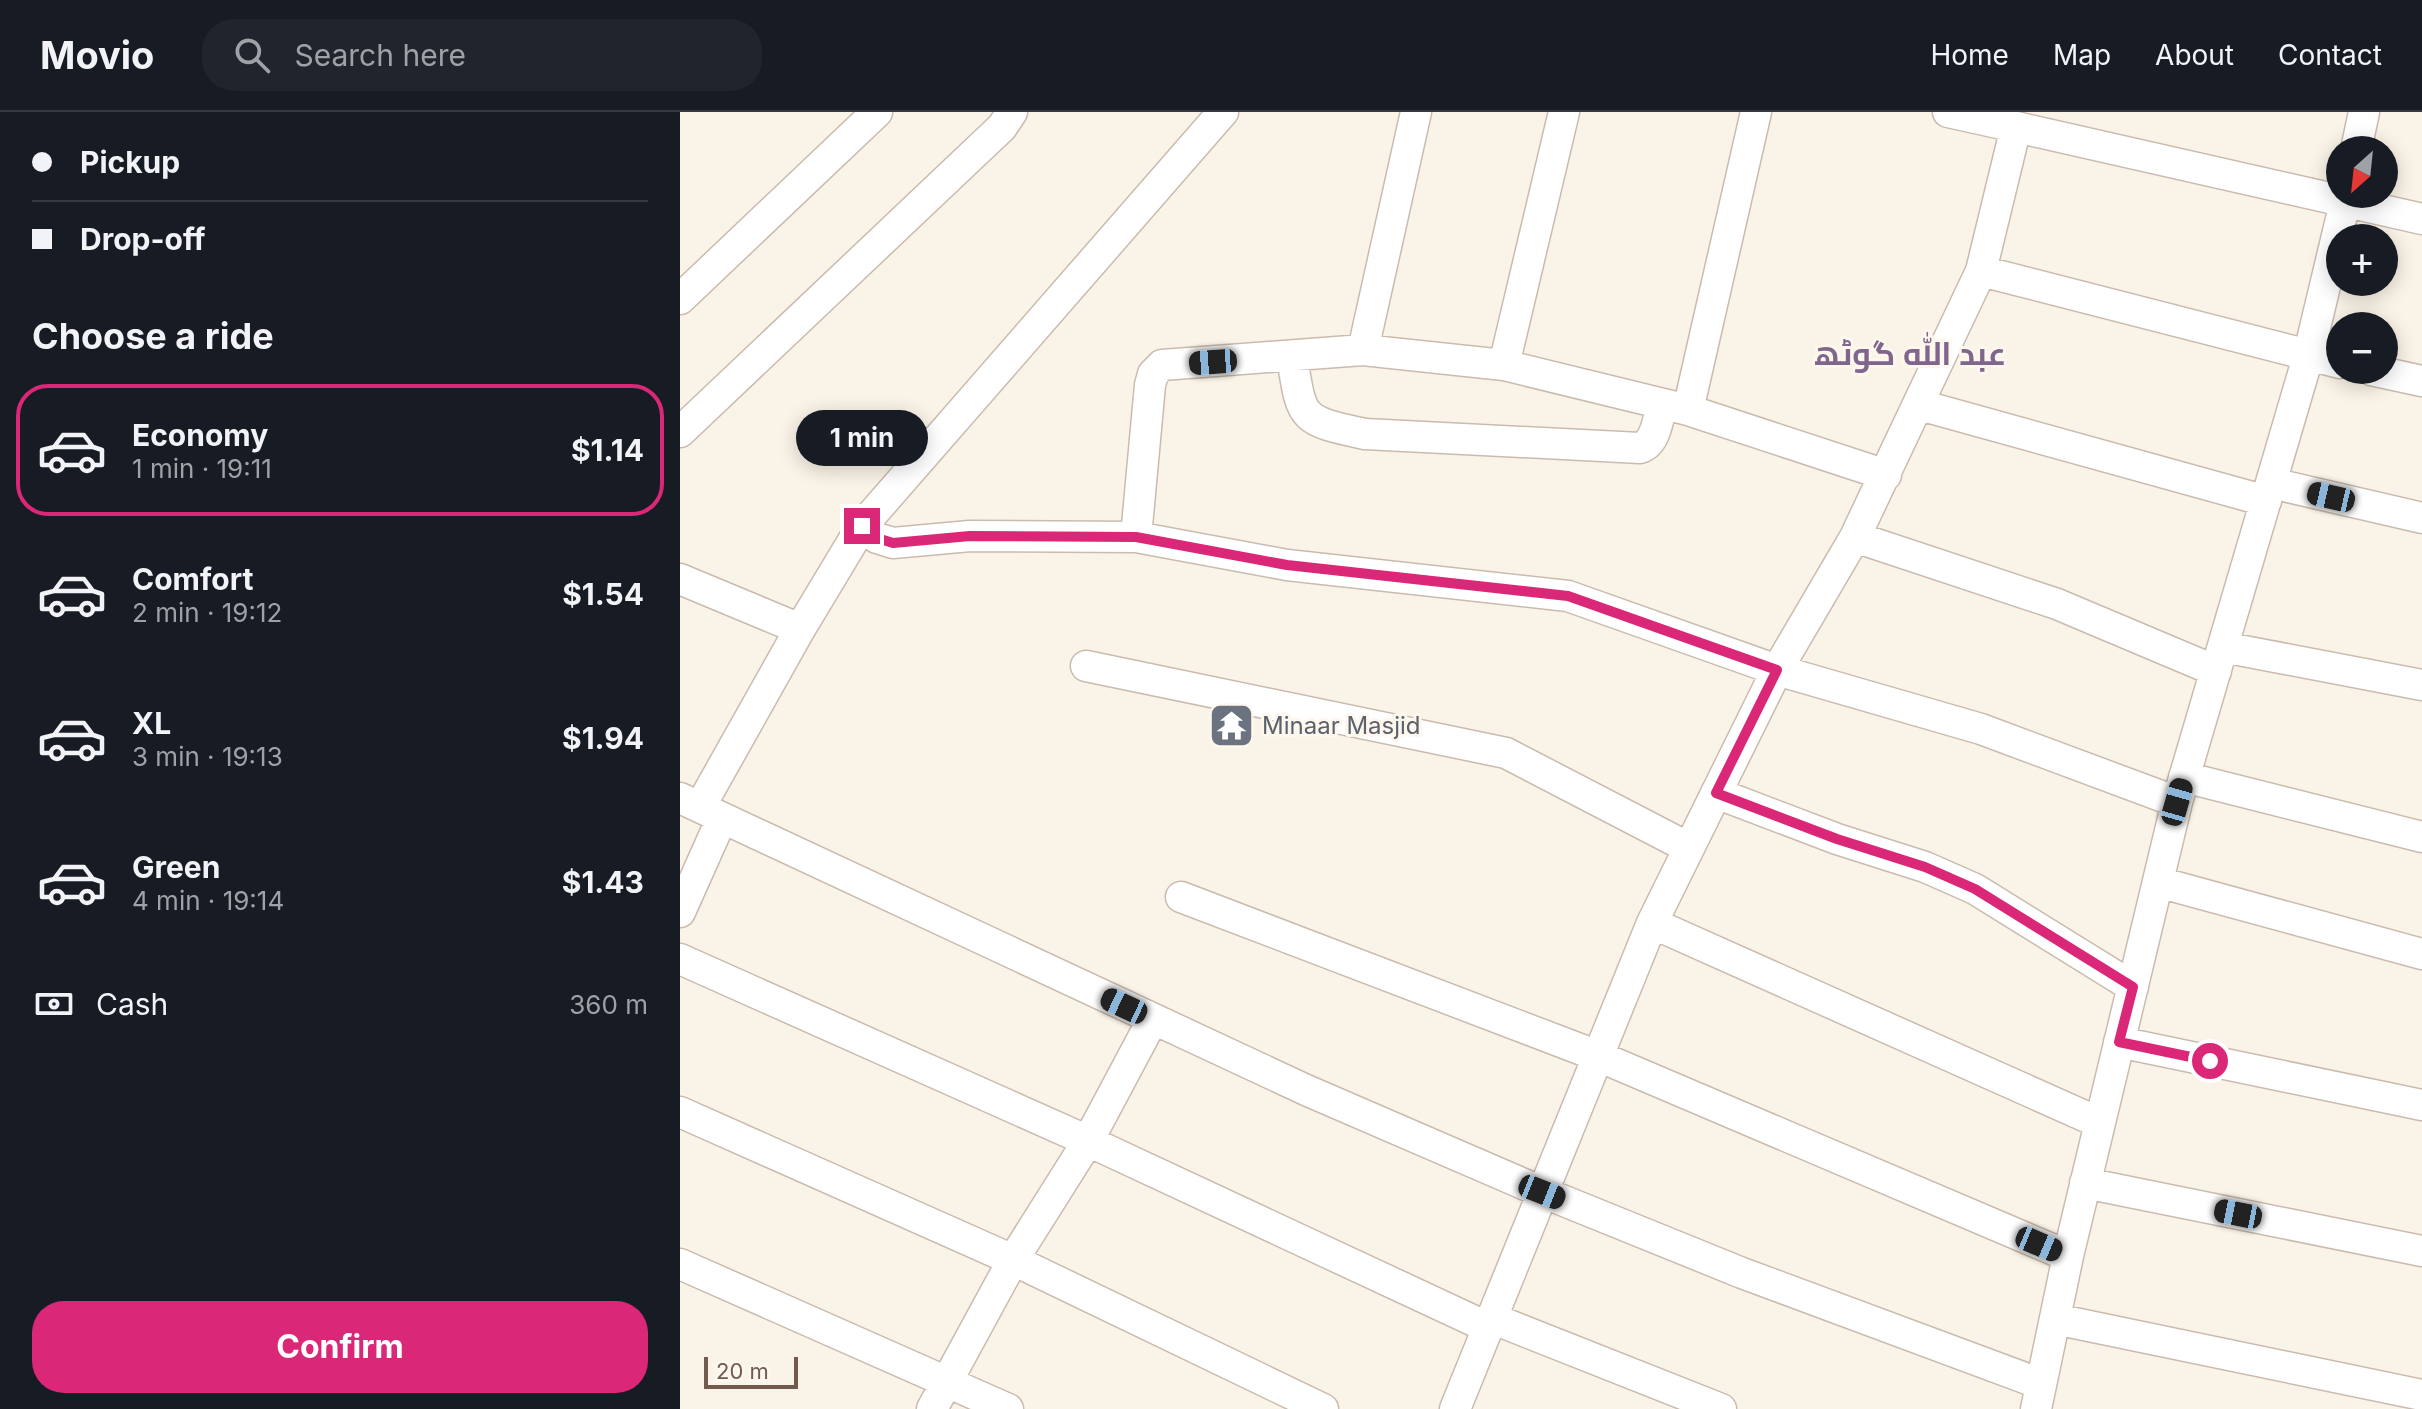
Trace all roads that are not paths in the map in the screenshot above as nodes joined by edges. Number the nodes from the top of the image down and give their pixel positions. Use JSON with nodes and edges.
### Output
{"nodes":[{"id":1,"x":877,"y":112,"type":"edge"},
{"id":2,"x":1012,"y":112,"type":"edge"},
{"id":3,"x":1223,"y":112,"type":"edge"},
{"id":4,"x":1416,"y":112,"type":"edge"},
{"id":5,"x":1564,"y":112,"type":"edge"},
{"id":6,"x":1756,"y":112,"type":"edge"},
{"id":7,"x":1948,"y":112,"type":"edge"},
{"id":8,"x":2364,"y":112,"type":"edge"},
{"id":9,"x":2016,"y":127,"type":"junction"},
{"id":10,"x":2359,"y":136,"type":"edge"},
{"id":11,"x":2326,"y":194,"type":"edge"},
{"id":12,"x":2344,"y":208,"type":"edge"},
{"id":13,"x":2382,"y":208,"type":"edge"},
{"id":14,"x":2422,"y":219,"type":"edge"},
{"id":15,"x":1981,"y":271,"type":"junction"},
{"id":16,"x":680,"y":299,"type":"edge"},
{"id":17,"x":1363,"y":350,"type":"junction"},
{"id":18,"x":1292,"y":357,"type":"junction"},
{"id":19,"x":2308,"y":357,"type":"junction"},
{"id":20,"x":2326,"y":360,"type":"edge"},
{"id":21,"x":1504,"y":365,"type":"junction"},
{"id":22,"x":2398,"y":376,"type":"edge"},
{"id":23,"x":2422,"y":381,"type":"edge"},
{"id":24,"x":1920,"y":405,"type":"junction"},
{"id":25,"x":1675,"y":407,"type":"junction"},
{"id":26,"x":680,"y":432,"type":"edge"},
{"id":27,"x":1886,"y":475,"type":"junction"},
{"id":28,"x":2268,"y":492,"type":"junction"},
{"id":29,"x":2422,"y":518,"type":"edge"},
{"id":30,"x":862,"y":526,"type":"junction"},
{"id":31,"x":1136,"y":537,"type":"junction"},
{"id":32,"x":1855,"y":537,"type":"junction"},
{"id":33,"x":680,"y":579,"type":"edge"},
{"id":34,"x":800,"y":629,"type":"junction"},
{"id":35,"x":2219,"y":659,"type":"junction"},
{"id":36,"x":1086,"y":666,"type":"dead end"},
{"id":37,"x":1777,"y":670,"type":"junction"},
{"id":38,"x":2422,"y":685,"type":"edge"},
{"id":39,"x":2181,"y":789,"type":"junction"},
{"id":40,"x":1716,"y":793,"type":"junction"},
{"id":41,"x":701,"y":808,"type":"edge"},
{"id":42,"x":2422,"y":837,"type":"edge"},
{"id":43,"x":1689,"y":848,"type":"junction"},
{"id":44,"x":2158,"y":882,"type":"junction"},
{"id":45,"x":1181,"y":897,"type":"dead end"},
{"id":46,"x":680,"y":912,"type":"edge"},
{"id":47,"x":1652,"y":923,"type":"junction"},
{"id":48,"x":2422,"y":954,"type":"edge"},
{"id":49,"x":680,"y":959,"type":"edge"},
{"id":50,"x":2133,"y":987,"type":"junction"},
{"id":51,"x":1153,"y":1019,"type":"junction"},
{"id":52,"x":2119,"y":1042,"type":"junction"},
{"id":53,"x":1598,"y":1056,"type":"junction"},
{"id":54,"x":2422,"y":1105,"type":"edge"},
{"id":55,"x":680,"y":1112,"type":"edge"},
{"id":56,"x":2100,"y":1123,"type":"junction"},
{"id":57,"x":1088,"y":1141,"type":"junction"},
{"id":58,"x":2085,"y":1183,"type":"junction"},
{"id":59,"x":1542,"y":1192,"type":"junction"},
{"id":60,"x":2422,"y":1251,"type":"edge"},
{"id":61,"x":2068,"y":1256,"type":"junction"},
{"id":62,"x":1013,"y":1260,"type":"junction"},
{"id":63,"x":680,"y":1264,"type":"edge"},
{"id":64,"x":2055,"y":1319,"type":"junction"},
{"id":65,"x":1489,"y":1323,"type":"junction"},
{"id":66,"x":949,"y":1382,"type":"junction"},
{"id":67,"x":2422,"y":1395,"type":"edge"},
{"id":68,"x":2038,"y":1396,"type":"edge"},
{"id":69,"x":932,"y":1409,"type":"edge"},
{"id":70,"x":1008,"y":1409,"type":"edge"},
{"id":71,"x":1323,"y":1409,"type":"edge"},
{"id":72,"x":1455,"y":1409,"type":"edge"},
{"id":73,"x":1721,"y":1409,"type":"edge"}],
"edges":[{"from":1,"to":16,"type":"street"},
{"from":2,"to":26,"type":"street"},
{"from":3,"to":30,"type":"street"},
{"from":4,"to":17,"type":"street"},
{"from":5,"to":21,"type":"street"},
{"from":6,"to":25,"type":"street"},
{"from":7,"to":9,"type":"street"},
{"from":8,"to":10,"type":"street"},
{"from":9,"to":11,"type":"street"},
{"from":9,"to":15,"type":"street"},
{"from":12,"to":19,"type":"street"},
{"from":13,"to":14,"type":"street"},
{"from":15,"to":19,"type":"street"},
{"from":15,"to":24,"type":"street"},
{"from":17,"to":18,"type":"street"},
{"from":17,"to":21,"type":"street"},
{"from":18,"to":25,"type":"street"},
{"from":18,"to":31,"type":"street"},
{"from":19,"to":20,"type":"street"},
{"from":19,"to":28,"type":"street"},
{"from":21,"to":25,"type":"street"},
{"from":22,"to":23,"type":"street"},
{"from":24,"to":27,"type":"street"},
{"from":24,"to":28,"type":"street"},
{"from":25,"to":27,"type":"street"},
{"from":27,"to":32,"type":"street"},
{"from":28,"to":29,"type":"street"},
{"from":28,"to":35,"type":"street"},
{"from":30,"to":31,"type":"street"},
{"from":30,"to":34,"type":"street"},
{"from":31,"to":37,"type":"street"},
{"from":32,"to":35,"type":"street"},
{"from":32,"to":37,"type":"street"},
{"from":33,"to":34,"type":"street"},
{"from":34,"to":41,"type":"street"},
{"from":35,"to":38,"type":"street"},
{"from":35,"to":39,"type":"street"},
{"from":36,"to":43,"type":"street"},
{"from":37,"to":39,"type":"street"},
{"from":37,"to":40,"type":"street"},
{"from":39,"to":42,"type":"street"},
{"from":39,"to":44,"type":"street"},
{"from":40,"to":43,"type":"street"},
{"from":40,"to":50,"type":"street"},
{"from":41,"to":46,"type":"street"},
{"from":41,"to":51,"type":"street"},
{"from":43,"to":47,"type":"street"},
{"from":44,"to":48,"type":"street"},
{"from":44,"to":50,"type":"street"},
{"from":45,"to":53,"type":"street"},
{"from":47,"to":53,"type":"street"},
{"from":47,"to":56,"type":"street"},
{"from":49,"to":57,"type":"street"},
{"from":50,"to":52,"type":"street"},
{"from":51,"to":57,"type":"street"},
{"from":51,"to":59,"type":"street"},
{"from":52,"to":54,"type":"street"},
{"from":52,"to":56,"type":"street"},
{"from":53,"to":59,"type":"street"},
{"from":53,"to":61,"type":"street"},
{"from":55,"to":62,"type":"street"},
{"from":56,"to":58,"type":"street"},
{"from":57,"to":62,"type":"street"},
{"from":57,"to":65,"type":"street"},
{"from":58,"to":60,"type":"street"},
{"from":58,"to":61,"type":"street"},
{"from":59,"to":65,"type":"street"},
{"from":59,"to":68,"type":"street"},
{"from":61,"to":64,"type":"street"},
{"from":62,"to":66,"type":"street"},
{"from":62,"to":71,"type":"street"},
{"from":63,"to":66,"type":"street"},
{"from":64,"to":67,"type":"street"},
{"from":64,"to":68,"type":"street"},
{"from":65,"to":72,"type":"street"},
{"from":65,"to":73,"type":"street"},
{"from":66,"to":69,"type":"street"},
{"from":66,"to":70,"type":"street"}]}
